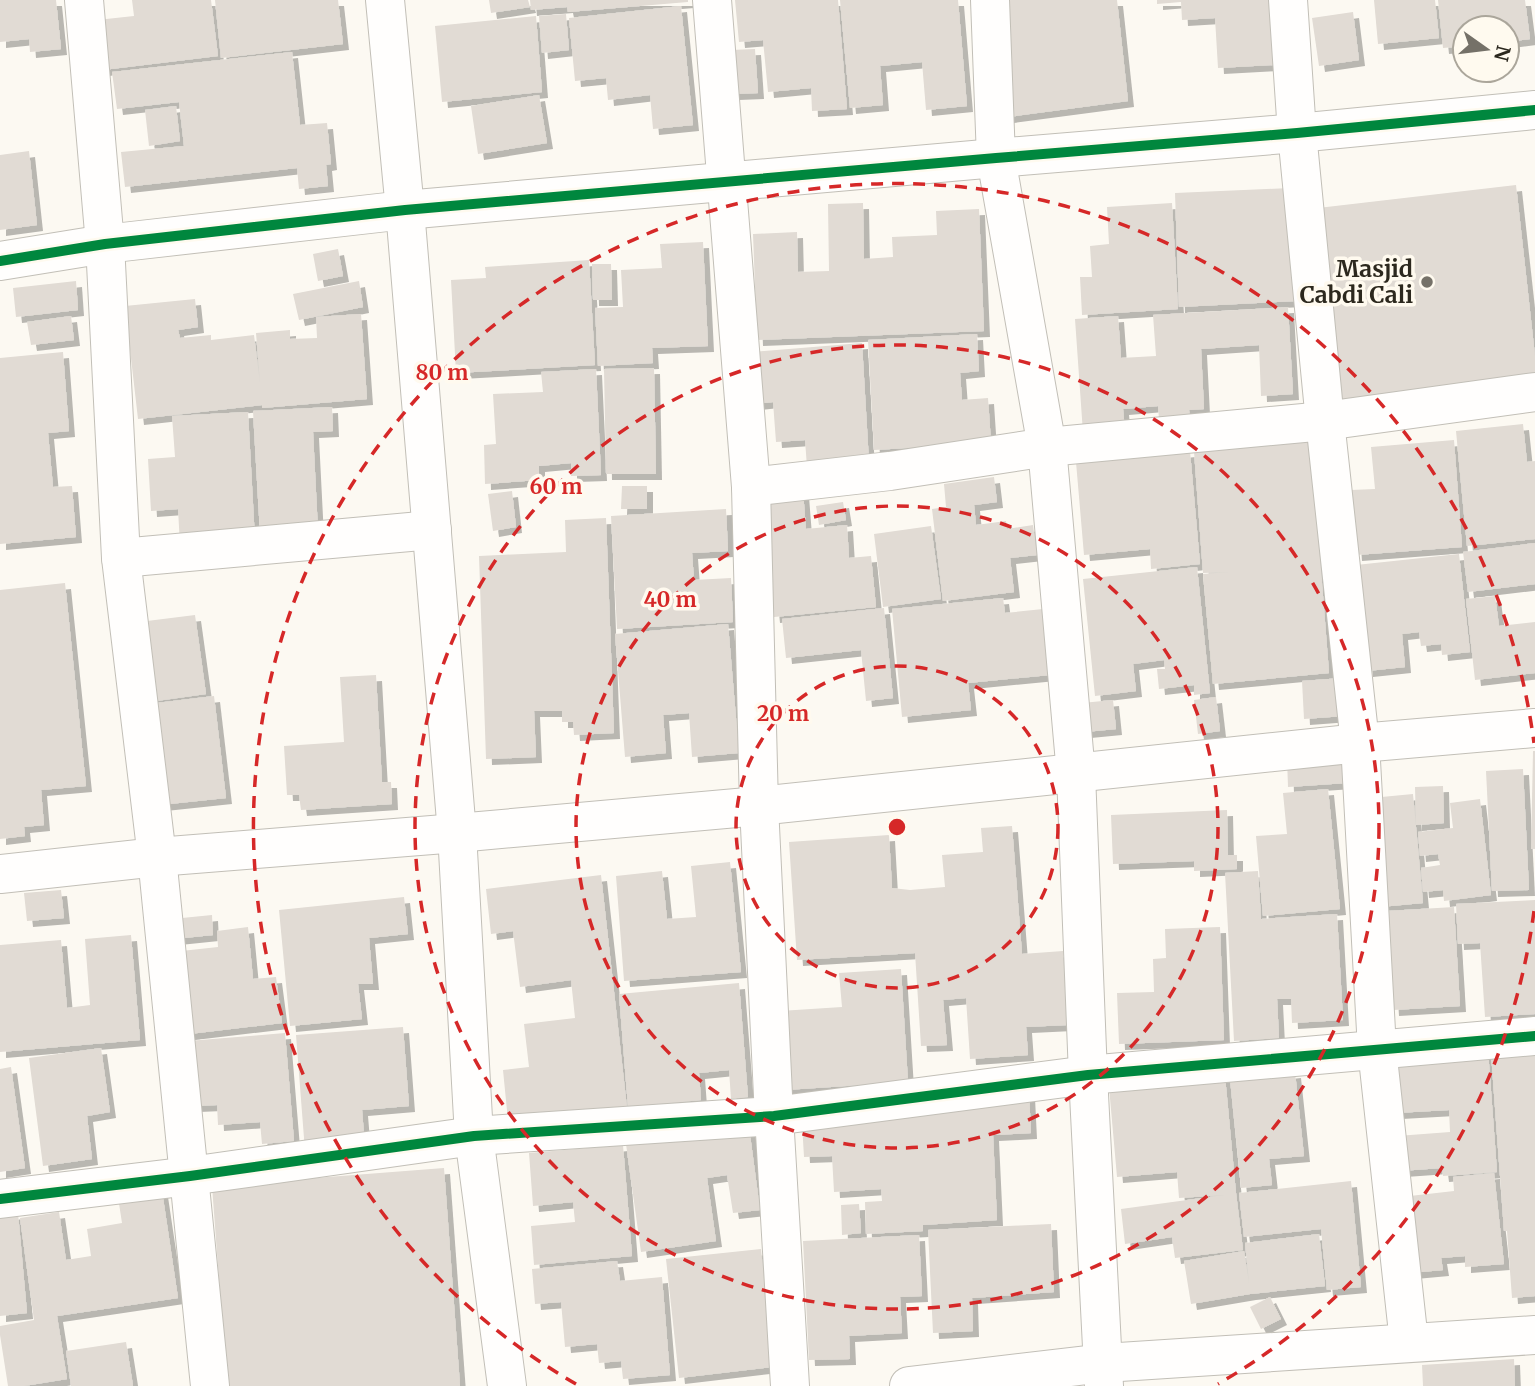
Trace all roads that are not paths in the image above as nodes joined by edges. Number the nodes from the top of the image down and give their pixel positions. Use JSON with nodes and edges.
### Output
{"nodes":[{"id":1,"x":84,"y":0,"type":"edge"},
{"id":2,"x":385,"y":0,"type":"edge"},
{"id":3,"x":712,"y":0,"type":"edge"},
{"id":4,"x":990,"y":0,"type":"edge"},
{"id":5,"x":1288,"y":0,"type":"edge"},
{"id":6,"x":1535,"y":110,"type":"edge"},
{"id":7,"x":1297,"y":133,"type":"junction"},
{"id":8,"x":996,"y":158,"type":"junction"},
{"id":9,"x":728,"y":182,"type":"junction"},
{"id":10,"x":405,"y":210,"type":"junction"},
{"id":11,"x":105,"y":244,"type":"junction"},
{"id":12,"x":0,"y":261,"type":"edge"},
{"id":13,"x":1535,"y":392,"type":"edge"},
{"id":14,"x":1325,"y":421,"type":"junction"},
{"id":15,"x":1047,"y":447,"type":"junction"},
{"id":16,"x":751,"y":487,"type":"junction"},
{"id":17,"x":432,"y":530,"type":"junction"},
{"id":18,"x":121,"y":558,"type":"junction"},
{"id":19,"x":1535,"y":728,"type":"edge"},
{"id":20,"x":1360,"y":743,"type":"junction"},
{"id":21,"x":1076,"y":774,"type":"junction"},
{"id":22,"x":759,"y":806,"type":"junction"},
{"id":23,"x":457,"y":833,"type":"junction"},
{"id":24,"x":157,"y":857,"type":"junction"},
{"id":25,"x":0,"y":874,"type":"edge"},
{"id":26,"x":1535,"y":1036,"type":"edge"},
{"id":27,"x":1377,"y":1049,"type":"junction"},
{"id":28,"x":1088,"y":1075,"type":"junction"},
{"id":29,"x":774,"y":1116,"type":"junction"},
{"id":30,"x":474,"y":1136,"type":"junction"},
{"id":31,"x":190,"y":1175,"type":"junction"},
{"id":32,"x":0,"y":1199,"type":"edge"},
{"id":33,"x":1535,"y":1335,"type":"edge"},
{"id":34,"x":1409,"y":1342,"type":"junction"},
{"id":35,"x":1104,"y":1374,"type":"edge"},
{"id":36,"x":210,"y":1386,"type":"edge"},
{"id":37,"x":507,"y":1386,"type":"edge"},
{"id":38,"x":790,"y":1386,"type":"edge"},
{"id":39,"x":909,"y":1386,"type":"edge"}],
"edges":[{"from":1,"to":11,"type":"street"},
{"from":2,"to":10,"type":"street"},
{"from":3,"to":9,"type":"street"},
{"from":4,"to":8,"type":"street"},
{"from":5,"to":7,"type":"street"},
{"from":6,"to":7,"type":"street"},
{"from":7,"to":8,"type":"street"},
{"from":7,"to":14,"type":"street"},
{"from":8,"to":9,"type":"street"},
{"from":8,"to":15,"type":"street"},
{"from":9,"to":10,"type":"street"},
{"from":9,"to":16,"type":"street"},
{"from":10,"to":11,"type":"street"},
{"from":10,"to":17,"type":"street"},
{"from":11,"to":12,"type":"street"},
{"from":11,"to":18,"type":"street"},
{"from":13,"to":14,"type":"street"},
{"from":14,"to":15,"type":"street"},
{"from":14,"to":20,"type":"street"},
{"from":15,"to":16,"type":"street"},
{"from":15,"to":21,"type":"street"},
{"from":16,"to":22,"type":"street"},
{"from":17,"to":18,"type":"street"},
{"from":17,"to":23,"type":"street"},
{"from":18,"to":24,"type":"street"},
{"from":19,"to":20,"type":"street"},
{"from":20,"to":21,"type":"street"},
{"from":20,"to":27,"type":"street"},
{"from":21,"to":22,"type":"street"},
{"from":21,"to":28,"type":"street"},
{"from":22,"to":23,"type":"street"},
{"from":22,"to":29,"type":"street"},
{"from":23,"to":24,"type":"street"},
{"from":23,"to":30,"type":"street"},
{"from":24,"to":25,"type":"street"},
{"from":24,"to":31,"type":"street"},
{"from":26,"to":27,"type":"street"},
{"from":27,"to":28,"type":"street"},
{"from":27,"to":34,"type":"street"},
{"from":28,"to":29,"type":"street"},
{"from":28,"to":35,"type":"street"},
{"from":29,"to":30,"type":"street"},
{"from":29,"to":38,"type":"street"},
{"from":30,"to":31,"type":"street"},
{"from":30,"to":37,"type":"street"},
{"from":31,"to":32,"type":"street"},
{"from":31,"to":36,"type":"street"},
{"from":33,"to":34,"type":"street"},
{"from":34,"to":35,"type":"street"},
{"from":35,"to":39,"type":"street"}]}
